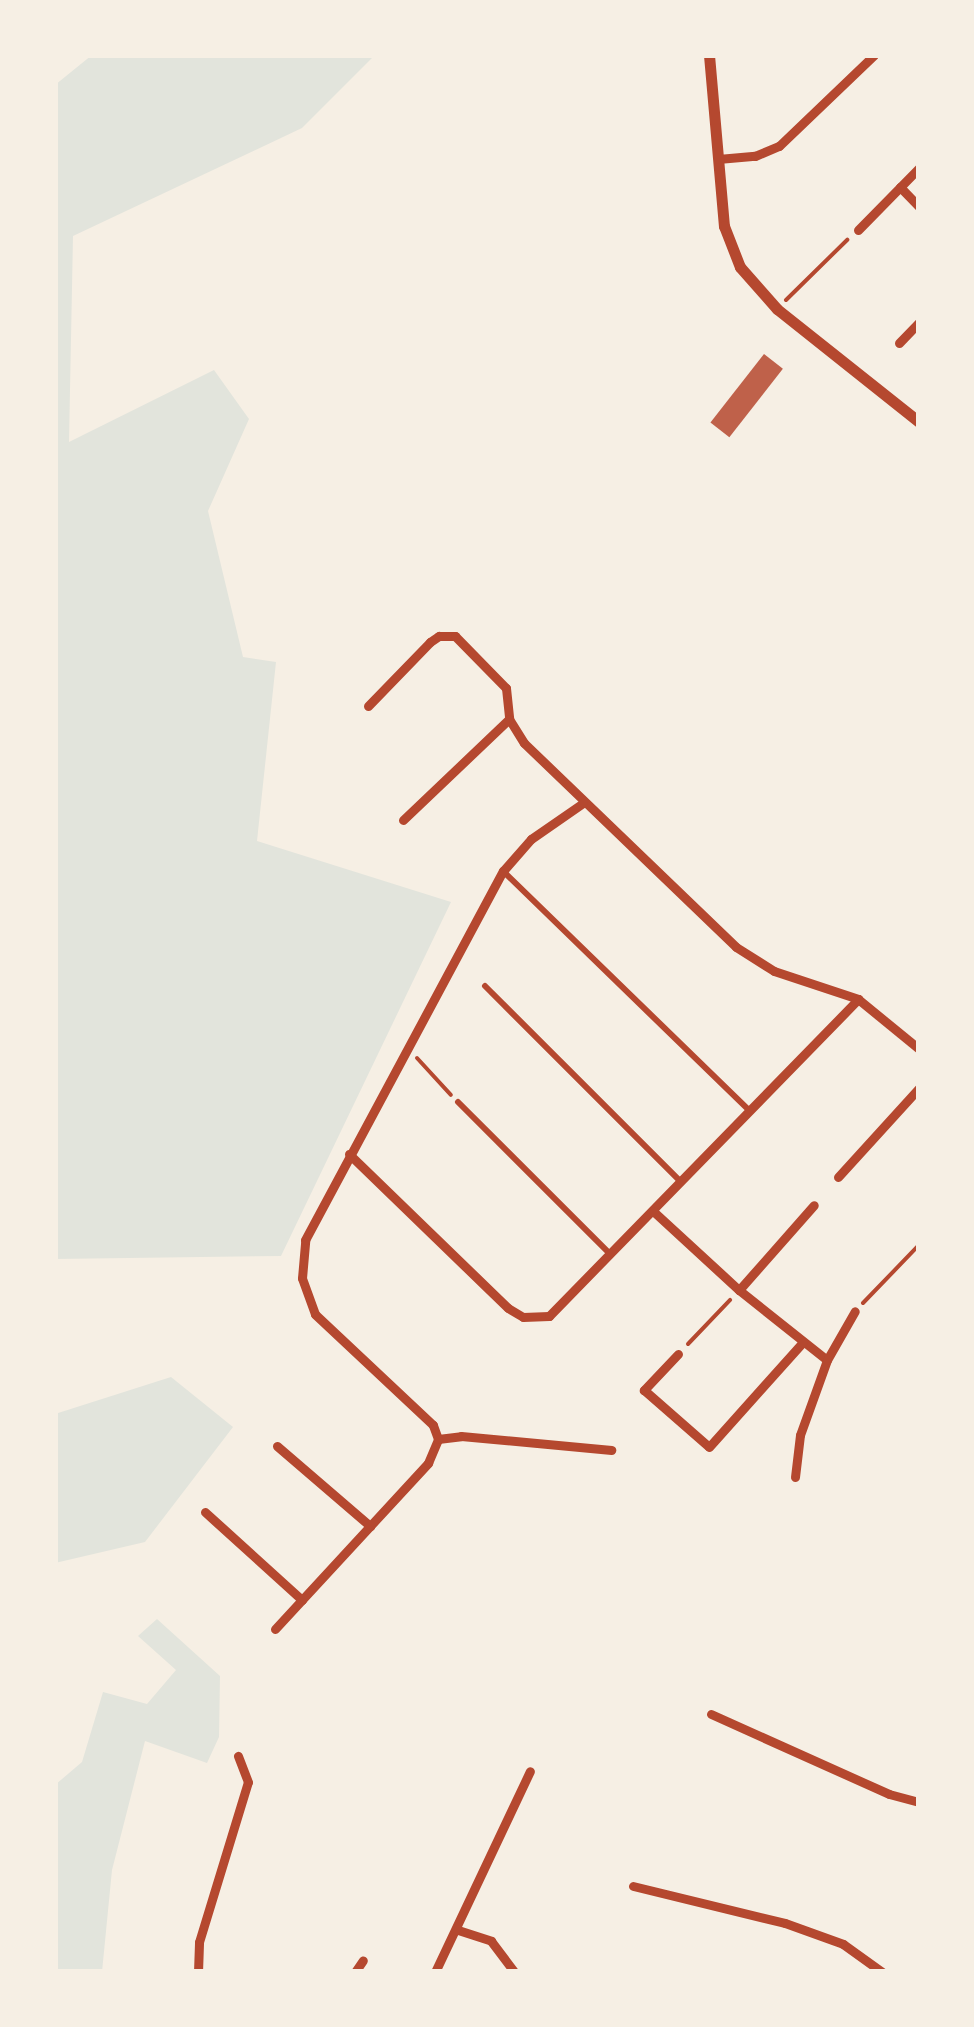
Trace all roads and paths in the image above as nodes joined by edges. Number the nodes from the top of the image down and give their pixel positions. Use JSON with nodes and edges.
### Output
{"nodes":[{"id":1,"x":709,"y":55,"type":"edge"},
{"id":2,"x":874,"y":55,"type":"edge"},
{"id":3,"x":718,"y":159,"type":"junction"},
{"id":4,"x":919,"y":168,"type":"edge"},
{"id":5,"x":900,"y":187,"type":"junction"},
{"id":6,"x":919,"y":207,"type":"edge"},
{"id":7,"x":858,"y":230,"type":"joint"},
{"id":8,"x":777,"y":309,"type":"junction"},
{"id":9,"x":919,"y":322,"type":"edge"},
{"id":10,"x":899,"y":343,"type":"dead end"},
{"id":11,"x":919,"y":422,"type":"edge"},
{"id":12,"x":368,"y":706,"type":"dead end"},
{"id":13,"x":509,"y":719,"type":"junction"},
{"id":14,"x":583,"y":803,"type":"junction"},
{"id":15,"x":403,"y":820,"type":"dead end"},
{"id":16,"x":503,"y":871,"type":"junction"},
{"id":17,"x":485,"y":986,"type":"dead end"},
{"id":18,"x":858,"y":999,"type":"junction"},
{"id":19,"x":407,"y":1046,"type":"junction"},
{"id":20,"x":919,"y":1049,"type":"edge"},
{"id":21,"x":919,"y":1088,"type":"edge"},
{"id":22,"x":458,"y":1102,"type":"joint"},
{"id":23,"x":748,"y":1109,"type":"junction"},
{"id":24,"x":349,"y":1154,"type":"junction"},
{"id":25,"x":838,"y":1178,"type":"dead end"},
{"id":26,"x":680,"y":1181,"type":"junction"},
{"id":27,"x":814,"y":1204,"type":"dead end"},
{"id":28,"x":652,"y":1211,"type":"junction"},
{"id":29,"x":919,"y":1245,"type":"edge"},
{"id":30,"x":612,"y":1256,"type":"junction"},
{"id":31,"x":739,"y":1290,"type":"junction"},
{"id":32,"x":854,"y":1311,"type":"joint"},
{"id":33,"x":803,"y":1342,"type":"junction"},
{"id":34,"x":678,"y":1354,"type":"joint"},
{"id":35,"x":827,"y":1360,"type":"junction"},
{"id":36,"x":438,"y":1439,"type":"junction"},
{"id":37,"x":277,"y":1446,"type":"dead end"},
{"id":38,"x":611,"y":1450,"type":"dead end"},
{"id":39,"x":795,"y":1478,"type":"dead end"},
{"id":40,"x":204,"y":1512,"type":"dead end"},
{"id":41,"x":370,"y":1526,"type":"junction"},
{"id":42,"x":302,"y":1600,"type":"junction"},
{"id":43,"x":275,"y":1629,"type":"dead end"},
{"id":44,"x":711,"y":1714,"type":"dead end"},
{"id":45,"x":238,"y":1756,"type":"dead end"},
{"id":46,"x":530,"y":1771,"type":"dead end"},
{"id":47,"x":919,"y":1802,"type":"edge"},
{"id":48,"x":633,"y":1886,"type":"dead end"},
{"id":49,"x":458,"y":1930,"type":"junction"},
{"id":50,"x":363,"y":1960,"type":"dead end"},
{"id":51,"x":198,"y":1972,"type":"edge"},
{"id":52,"x":355,"y":1972,"type":"edge"},
{"id":53,"x":436,"y":1972,"type":"edge"},
{"id":54,"x":514,"y":1972,"type":"edge"},
{"id":55,"x":882,"y":1972,"type":"edge"}],
"edges":[{"from":1,"to":3,"type":"street"},
{"from":2,"to":3,"type":"street"},
{"from":3,"to":8,"type":"street"},
{"from":4,"to":5,"type":"street"},
{"from":5,"to":6,"type":"street"},
{"from":5,"to":7,"type":"street"},
{"from":7,"to":8,"type":"path"},
{"from":8,"to":11,"type":"street"},
{"from":9,"to":10,"type":"street"},
{"from":12,"to":13,"type":"street"},
{"from":13,"to":14,"type":"street"},
{"from":13,"to":15,"type":"street"},
{"from":14,"to":16,"type":"street"},
{"from":14,"to":18,"type":"street"},
{"from":16,"to":19,"type":"street"},
{"from":16,"to":23,"type":"street"},
{"from":17,"to":26,"type":"street"},
{"from":18,"to":20,"type":"street"},
{"from":18,"to":23,"type":"street"},
{"from":19,"to":22,"type":"path"},
{"from":19,"to":24,"type":"street"},
{"from":21,"to":25,"type":"street"},
{"from":22,"to":30,"type":"street"},
{"from":23,"to":26,"type":"street"},
{"from":24,"to":30,"type":"street"},
{"from":24,"to":36,"type":"street"},
{"from":26,"to":28,"type":"street"},
{"from":27,"to":31,"type":"street"},
{"from":28,"to":30,"type":"street"},
{"from":28,"to":31,"type":"street"},
{"from":29,"to":32,"type":"path"},
{"from":31,"to":33,"type":"street"},
{"from":31,"to":34,"type":"path"},
{"from":32,"to":35,"type":"street"},
{"from":33,"to":34,"type":"street"},
{"from":33,"to":35,"type":"street"},
{"from":35,"to":39,"type":"street"},
{"from":36,"to":38,"type":"street"},
{"from":36,"to":41,"type":"street"},
{"from":37,"to":41,"type":"street"},
{"from":40,"to":42,"type":"street"},
{"from":41,"to":42,"type":"street"},
{"from":42,"to":43,"type":"street"},
{"from":44,"to":47,"type":"street"},
{"from":45,"to":51,"type":"street"},
{"from":46,"to":49,"type":"street"},
{"from":48,"to":55,"type":"street"},
{"from":49,"to":53,"type":"street"},
{"from":49,"to":54,"type":"street"},
{"from":50,"to":52,"type":"street"}]}
